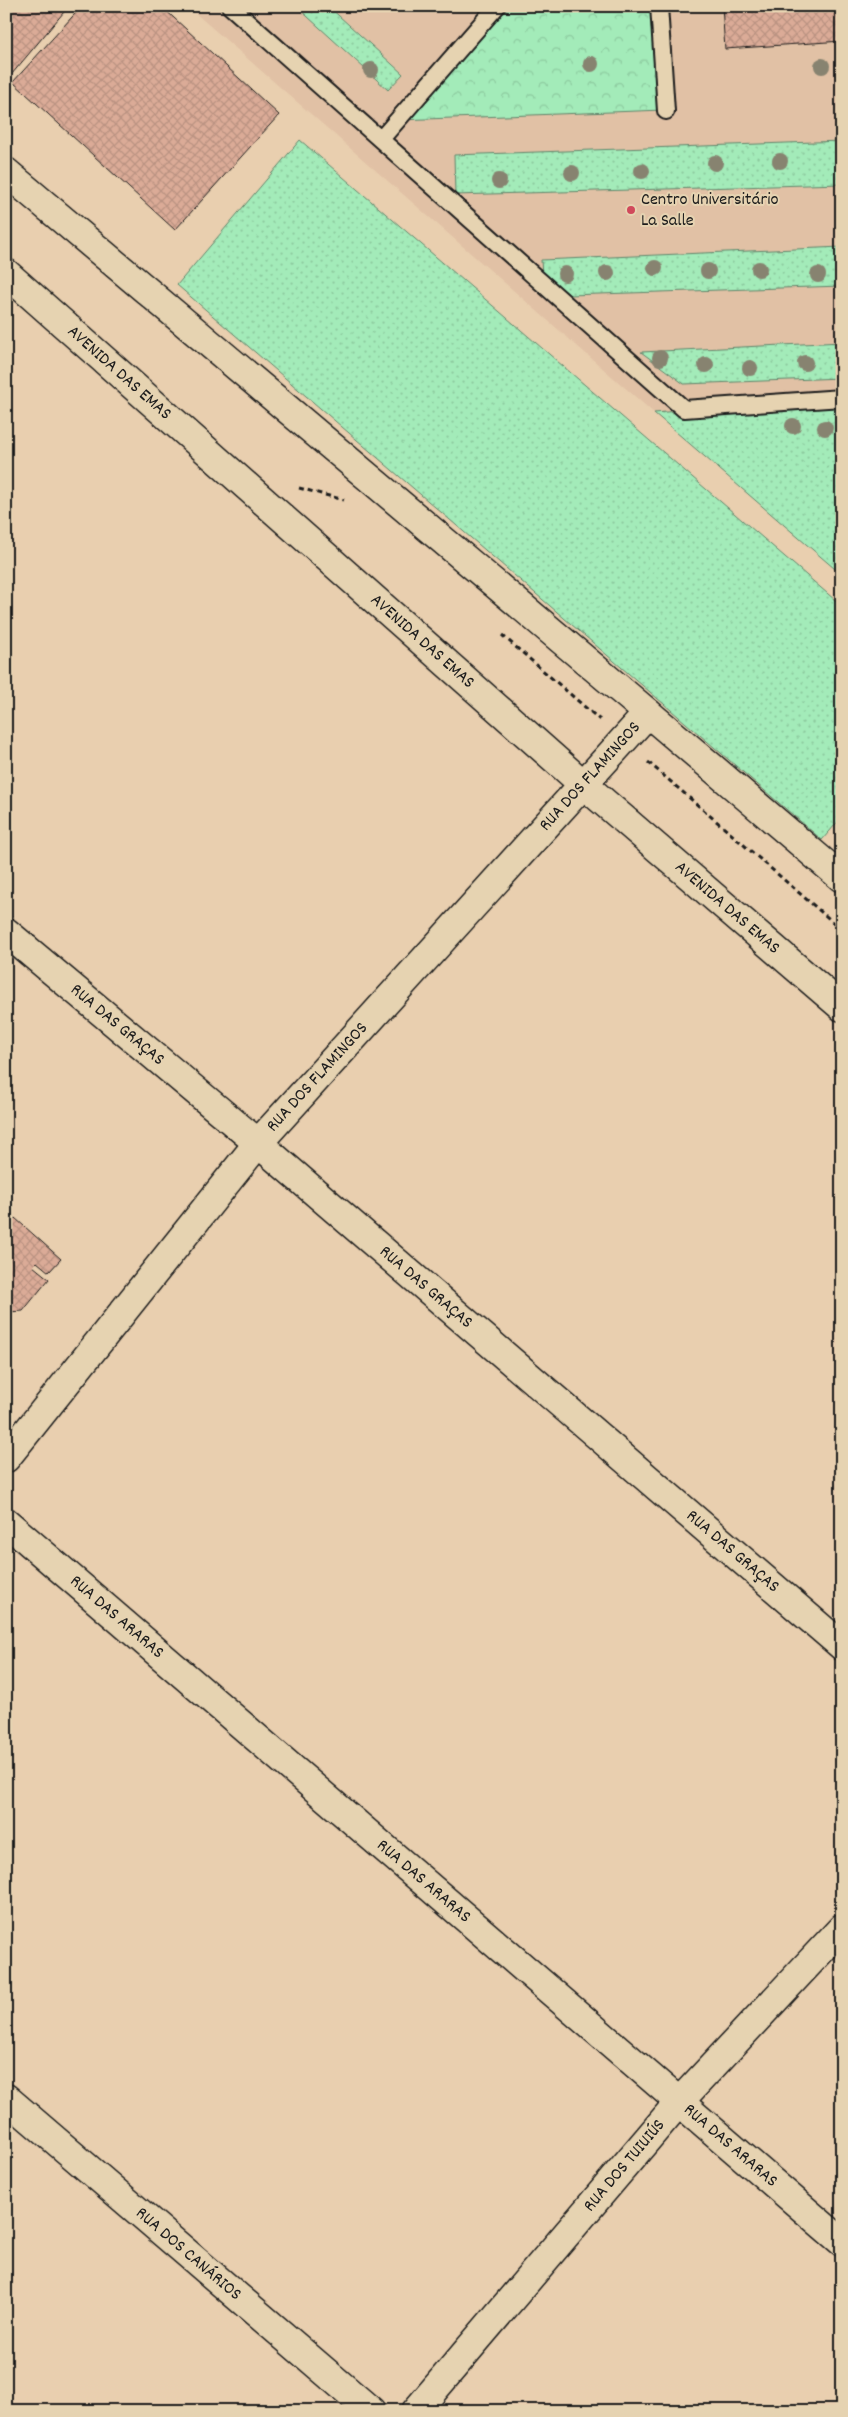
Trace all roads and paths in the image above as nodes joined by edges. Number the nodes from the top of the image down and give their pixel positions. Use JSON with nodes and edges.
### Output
{"nodes":[{"id":1,"x":230,"y":6,"type":"edge"},
{"id":2,"x":497,"y":6,"type":"edge"},
{"id":3,"x":659,"y":6,"type":"edge"},
{"id":4,"x":666,"y":110,"type":"dead end"},
{"id":5,"x":381,"y":139,"type":"junction"},
{"id":6,"x":6,"y":172,"type":"edge"},
{"id":7,"x":6,"y":273,"type":"edge"},
{"id":8,"x":842,"y":398,"type":"edge"},
{"id":9,"x":294,"y":487,"type":"dead end"},
{"id":10,"x":347,"y":500,"type":"dead end"},
{"id":11,"x":496,"y":630,"type":"dead end"},
{"id":12,"x":648,"y":712,"type":"junction"},
{"id":13,"x":623,"y":740,"type":"junction"},
{"id":14,"x":583,"y":784,"type":"junction"},
{"id":15,"x":842,"y":878,"type":"edge"},
{"id":16,"x":842,"y":930,"type":"edge"},
{"id":17,"x":6,"y":932,"type":"edge"},
{"id":18,"x":842,"y":1006,"type":"edge"},
{"id":19,"x":258,"y":1143,"type":"junction"},
{"id":20,"x":6,"y":1458,"type":"edge"},
{"id":21,"x":6,"y":1522,"type":"edge"},
{"id":22,"x":842,"y":1646,"type":"edge"},
{"id":23,"x":842,"y":1928,"type":"edge"},
{"id":24,"x":6,"y":2098,"type":"edge"},
{"id":25,"x":679,"y":2102,"type":"junction"},
{"id":26,"x":842,"y":2242,"type":"edge"},
{"id":27,"x":371,"y":2411,"type":"edge"},
{"id":28,"x":416,"y":2411,"type":"edge"}],
"edges":[{"from":1,"to":5,"type":"lane"},
{"from":2,"to":5,"type":"lane"},
{"from":3,"to":4,"type":"lane"},
{"from":5,"to":8,"type":"lane"},
{"from":6,"to":12,"type":"street"},
{"from":7,"to":14,"type":"street","name":"AVENIDA DAS EMAS"},
{"from":9,"to":10,"type":"path"},
{"from":11,"to":13,"type":"path"},
{"from":12,"to":13,"type":"street","name":"RUA DOS FLAMINGOS"},
{"from":12,"to":15,"type":"street"},
{"from":13,"to":14,"type":"street","name":"RUA DOS FLAMINGOS"},
{"from":13,"to":16,"type":"path"},
{"from":14,"to":18,"type":"street","name":"AVENIDA DAS EMAS"},
{"from":14,"to":19,"type":"street","name":"RUA DOS FLAMINGOS"},
{"from":17,"to":19,"type":"street","name":"RUA DAS GRAÇAS"},
{"from":19,"to":20,"type":"street","name":"RUA DOS FLAMINGOS"},
{"from":19,"to":22,"type":"street","name":"RUA DAS GRAÇAS"},
{"from":21,"to":25,"type":"street","name":"RUA DAS ARARAS"},
{"from":23,"to":25,"type":"street","name":"RUA DOS TUIUIÚS"},
{"from":24,"to":27,"type":"street","name":"RUA DOS CANÁRIOS"},
{"from":25,"to":26,"type":"street","name":"RUA DAS ARARAS"},
{"from":25,"to":28,"type":"street","name":"RUA DOS TUIUIÚS"}]}
